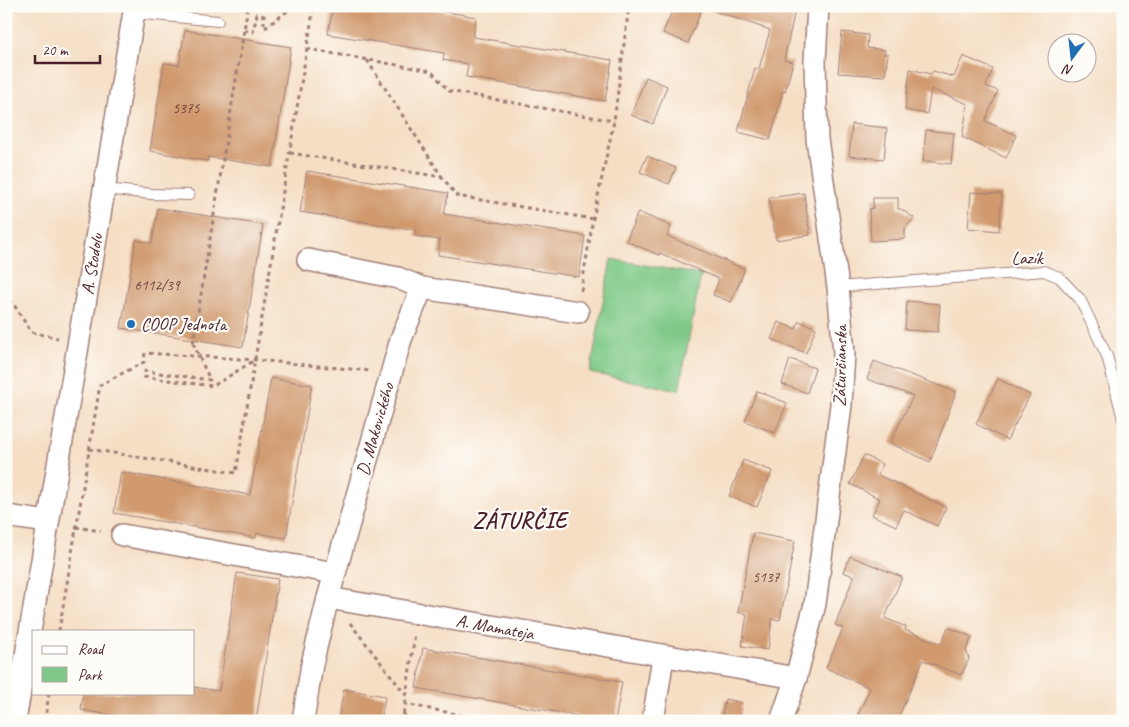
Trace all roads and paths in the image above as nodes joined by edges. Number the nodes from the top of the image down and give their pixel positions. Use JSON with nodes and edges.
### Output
{"nodes":[{"id":1,"x":248,"y":6,"type":"edge"},
{"id":2,"x":294,"y":6,"type":"edge"},
{"id":3,"x":314,"y":6,"type":"edge"},
{"id":4,"x":629,"y":6,"type":"edge"},
{"id":5,"x":818,"y":6,"type":"edge"},
{"id":6,"x":134,"y":10,"type":"edge"},
{"id":7,"x":218,"y":21,"type":"dead end"},
{"id":8,"x":244,"y":30,"type":"junction"},
{"id":9,"x":307,"y":49,"type":"junction"},
{"id":10,"x":367,"y":59,"type":"junction"},
{"id":11,"x":614,"y":121,"type":"junction"},
{"id":12,"x":290,"y":153,"type":"junction"},
{"id":13,"x":442,"y":177,"type":"junction"},
{"id":14,"x":104,"y":189,"type":"junction"},
{"id":15,"x":190,"y":195,"type":"dead end"},
{"id":16,"x":592,"y":219,"type":"junction"},
{"id":17,"x":308,"y":260,"type":"dead end"},
{"id":18,"x":838,"y":287,"type":"junction"},
{"id":19,"x":422,"y":288,"type":"junction"},
{"id":20,"x":6,"y":292,"type":"edge"},
{"id":21,"x":578,"y":312,"type":"joint"},
{"id":22,"x":59,"y":338,"type":"dead end"},
{"id":23,"x":256,"y":360,"type":"junction"},
{"id":24,"x":391,"y":373,"type":"junction"},
{"id":25,"x":1123,"y":419,"type":"edge"},
{"id":26,"x":89,"y":449,"type":"junction"},
{"id":27,"x":6,"y":516,"type":"edge"},
{"id":28,"x":48,"y":522,"type":"junction"},
{"id":29,"x":76,"y":527,"type":"junction"},
{"id":30,"x":122,"y":535,"type":"joint"},
{"id":31,"x":335,"y":573,"type":"junction"},
{"id":32,"x":328,"y":598,"type":"junction"},
{"id":33,"x":358,"y":622,"type":"dead end"},
{"id":34,"x":350,"y":624,"type":"junction"},
{"id":35,"x":416,"y":628,"type":"dead end"},
{"id":36,"x":59,"y":630,"type":"edge"},
{"id":37,"x":344,"y":630,"type":"dead end"},
{"id":38,"x":663,"y":657,"type":"junction"},
{"id":39,"x":796,"y":678,"type":"junction"},
{"id":40,"x":49,"y":694,"type":"edge"},
{"id":41,"x":406,"y":695,"type":"junction"},
{"id":42,"x":405,"y":704,"type":"junction"},
{"id":43,"x":403,"y":713,"type":"junction"},
{"id":44,"x":15,"y":721,"type":"edge"},
{"id":45,"x":45,"y":721,"type":"edge"},
{"id":46,"x":302,"y":721,"type":"edge"},
{"id":47,"x":402,"y":721,"type":"edge"},
{"id":48,"x":408,"y":721,"type":"edge"},
{"id":49,"x":491,"y":721,"type":"edge"},
{"id":50,"x":653,"y":721,"type":"edge"},
{"id":51,"x":780,"y":721,"type":"edge"}],
"edges":[{"from":1,"to":8,"type":"path"},
{"from":2,"to":8,"type":"path"},
{"from":3,"to":9,"type":"path"},
{"from":4,"to":11,"type":"path"},
{"from":5,"to":18,"type":"street","name":"Záturčianska"},
{"from":6,"to":7,"type":"lane"},
{"from":6,"to":14,"type":"street","name":"A. Stodolu"},
{"from":8,"to":23,"type":"path","bridge":true},
{"from":9,"to":10,"type":"path"},
{"from":9,"to":12,"type":"path"},
{"from":10,"to":11,"type":"path"},
{"from":10,"to":13,"type":"path"},
{"from":11,"to":16,"type":"path"},
{"from":12,"to":13,"type":"path"},
{"from":12,"to":23,"type":"path"},
{"from":13,"to":16,"type":"path"},
{"from":14,"to":15,"type":"lane"},
{"from":14,"to":28,"type":"street","name":"A. Stodolu"},
{"from":16,"to":21,"type":"path"},
{"from":17,"to":19,"type":"street"},
{"from":18,"to":25,"type":"lane","name":"Lazík"},
{"from":18,"to":39,"type":"street","name":"Záturčianska"},
{"from":19,"to":21,"type":"street"},
{"from":19,"to":24,"type":"street","name":"D. Makovického"},
{"from":20,"to":22,"type":"path"},
{"from":23,"to":24,"type":"path"},
{"from":23,"to":26,"type":"path"},
{"from":23,"to":26,"type":"path"},
{"from":24,"to":31,"type":"street","name":"D. Makovického"},
{"from":26,"to":29,"type":"path"},
{"from":27,"to":28,"type":"street"},
{"from":28,"to":44,"type":"street","name":"A. Stodolu"},
{"from":29,"to":30,"type":"path"},
{"from":29,"to":36,"type":"path"},
{"from":30,"to":31,"type":"street"},
{"from":31,"to":32,"type":"street","name":"D. Makovického"},
{"from":32,"to":38,"type":"street","name":"A. Mamateja"},
{"from":32,"to":46,"type":"street","name":"D. Makovického"},
{"from":33,"to":34,"type":"path"},
{"from":34,"to":37,"type":"path"},
{"from":34,"to":41,"type":"path"},
{"from":35,"to":41,"type":"path"},
{"from":38,"to":39,"type":"street","name":"A. Mamateja"},
{"from":38,"to":50,"type":"street"},
{"from":39,"to":51,"type":"street","name":"Záturčianska"},
{"from":40,"to":45,"type":"path"},
{"from":41,"to":42,"type":"path"},
{"from":42,"to":43,"type":"path"},
{"from":42,"to":49,"type":"path"},
{"from":43,"to":47,"type":"path"},
{"from":43,"to":48,"type":"path"}]}
